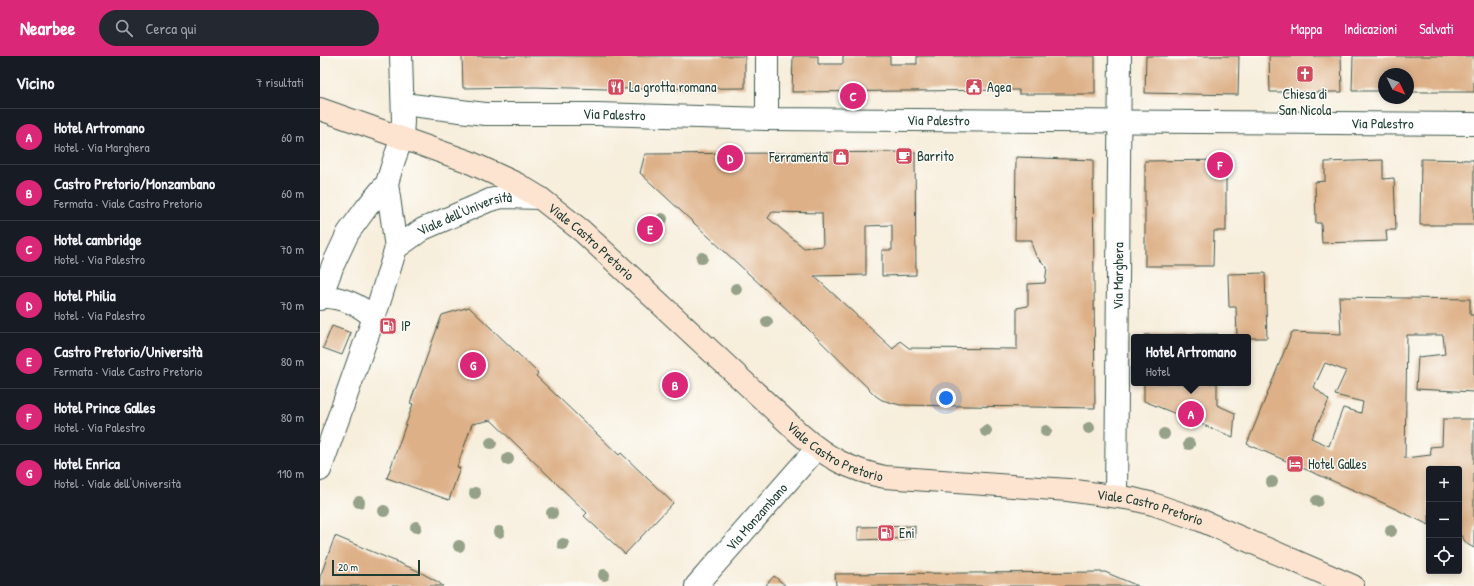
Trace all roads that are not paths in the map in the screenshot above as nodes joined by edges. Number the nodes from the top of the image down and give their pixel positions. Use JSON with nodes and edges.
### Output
{"nodes":[{"id":1,"x":401,"y":56,"type":"edge"},
{"id":2,"x":767,"y":56,"type":"edge"},
{"id":3,"x":1120,"y":56,"type":"edge"},
{"id":4,"x":403,"y":104,"type":"junction"},
{"id":5,"x":320,"y":109,"type":"edge"},
{"id":6,"x":767,"y":119,"type":"junction"},
{"id":7,"x":1120,"y":121,"type":"junction"},
{"id":8,"x":1474,"y":124,"type":"edge"},
{"id":9,"x":402,"y":138,"type":"junction"},
{"id":10,"x":387,"y":183,"type":"junction"},
{"id":11,"x":540,"y":198,"type":"junction"},
{"id":12,"x":396,"y":248,"type":"junction"},
{"id":13,"x":320,"y":298,"type":"edge"},
{"id":14,"x":374,"y":318,"type":"junction"},
{"id":15,"x":817,"y":448,"type":"junction"},
{"id":16,"x":320,"y":470,"type":"edge"},
{"id":17,"x":1116,"y":496,"type":"junction"},
{"id":18,"x":696,"y":586,"type":"edge"},
{"id":19,"x":1353,"y":586,"type":"edge"}],
"edges":[{"from":1,"to":4,"type":"street"},
{"from":2,"to":6,"type":"street"},
{"from":3,"to":7,"type":"street","name":"Via Marghera"},
{"from":4,"to":6,"type":"street","name":"Via Palestro"},
{"from":4,"to":9,"type":"street"},
{"from":5,"to":9,"type":"main road","name":"Viale Castro Pretorio"},
{"from":6,"to":7,"type":"street","name":"Via Palestro"},
{"from":7,"to":8,"type":"street","name":"Via Palestro"},
{"from":7,"to":17,"type":"street","name":"Via Marghera"},
{"from":9,"to":10,"type":"street"},
{"from":9,"to":11,"type":"main road","name":"Viale Castro Pretorio"},
{"from":10,"to":12,"type":"street"},
{"from":10,"to":13,"type":"street"},
{"from":11,"to":12,"type":"street","name":"Viale dell'Università"},
{"from":11,"to":15,"type":"main road","name":"Viale Castro Pretorio"},
{"from":12,"to":14,"type":"street"},
{"from":13,"to":14,"type":"street"},
{"from":14,"to":16,"type":"street"},
{"from":15,"to":17,"type":"main road","name":"Viale Castro Pretorio"},
{"from":15,"to":18,"type":"street","name":"Via Monzambano"},
{"from":17,"to":19,"type":"main road","name":"Viale Castro Pretorio"}]}
